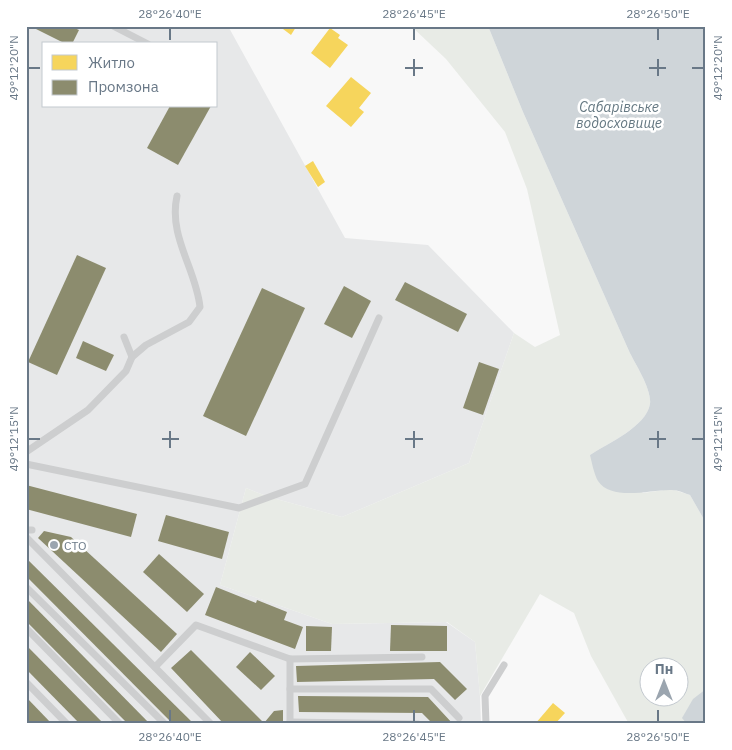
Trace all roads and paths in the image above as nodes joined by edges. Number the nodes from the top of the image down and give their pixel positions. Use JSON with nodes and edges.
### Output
{"nodes":[{"id":1,"x":113,"y":26,"type":"edge"},
{"id":2,"x":144,"y":42,"type":"edge"},
{"id":3,"x":176,"y":196,"type":"dead end"},
{"id":4,"x":380,"y":318,"type":"dead end"},
{"id":5,"x":124,"y":337,"type":"dead end"},
{"id":6,"x":132,"y":357,"type":"junction"},
{"id":7,"x":26,"y":452,"type":"edge"},
{"id":8,"x":26,"y":464,"type":"edge"},
{"id":9,"x":26,"y":537,"type":"edge"},
{"id":10,"x":26,"y":587,"type":"edge"},
{"id":11,"x":26,"y":628,"type":"edge"},
{"id":12,"x":422,"y":657,"type":"dead end"},
{"id":13,"x":290,"y":659,"type":"junction"},
{"id":14,"x":504,"y":665,"type":"dead end"},
{"id":15,"x":155,"y":667,"type":"junction"},
{"id":16,"x":26,"y":682,"type":"edge"},
{"id":17,"x":290,"y":689,"type":"junction"},
{"id":18,"x":459,"y":718,"type":"dead end"},
{"id":19,"x":290,"y":723,"type":"edge"},
{"id":20,"x":67,"y":724,"type":"edge"},
{"id":21,"x":120,"y":724,"type":"edge"},
{"id":22,"x":164,"y":724,"type":"edge"},
{"id":23,"x":211,"y":724,"type":"edge"},
{"id":24,"x":418,"y":724,"type":"edge"},
{"id":25,"x":486,"y":724,"type":"edge"}],
"edges":[{"from":1,"to":2,"type":"lane"},
{"from":3,"to":6,"type":"lane"},
{"from":4,"to":8,"type":"lane"},
{"from":5,"to":6,"type":"lane"},
{"from":6,"to":7,"type":"lane"},
{"from":9,"to":15,"type":"lane"},
{"from":10,"to":22,"type":"lane"},
{"from":11,"to":21,"type":"lane"},
{"from":12,"to":13,"type":"lane"},
{"from":13,"to":15,"type":"lane"},
{"from":13,"to":17,"type":"lane"},
{"from":14,"to":25,"type":"lane"},
{"from":15,"to":23,"type":"lane"},
{"from":16,"to":20,"type":"lane"},
{"from":17,"to":18,"type":"lane"},
{"from":17,"to":19,"type":"lane"},
{"from":19,"to":24,"type":"lane"}]}
